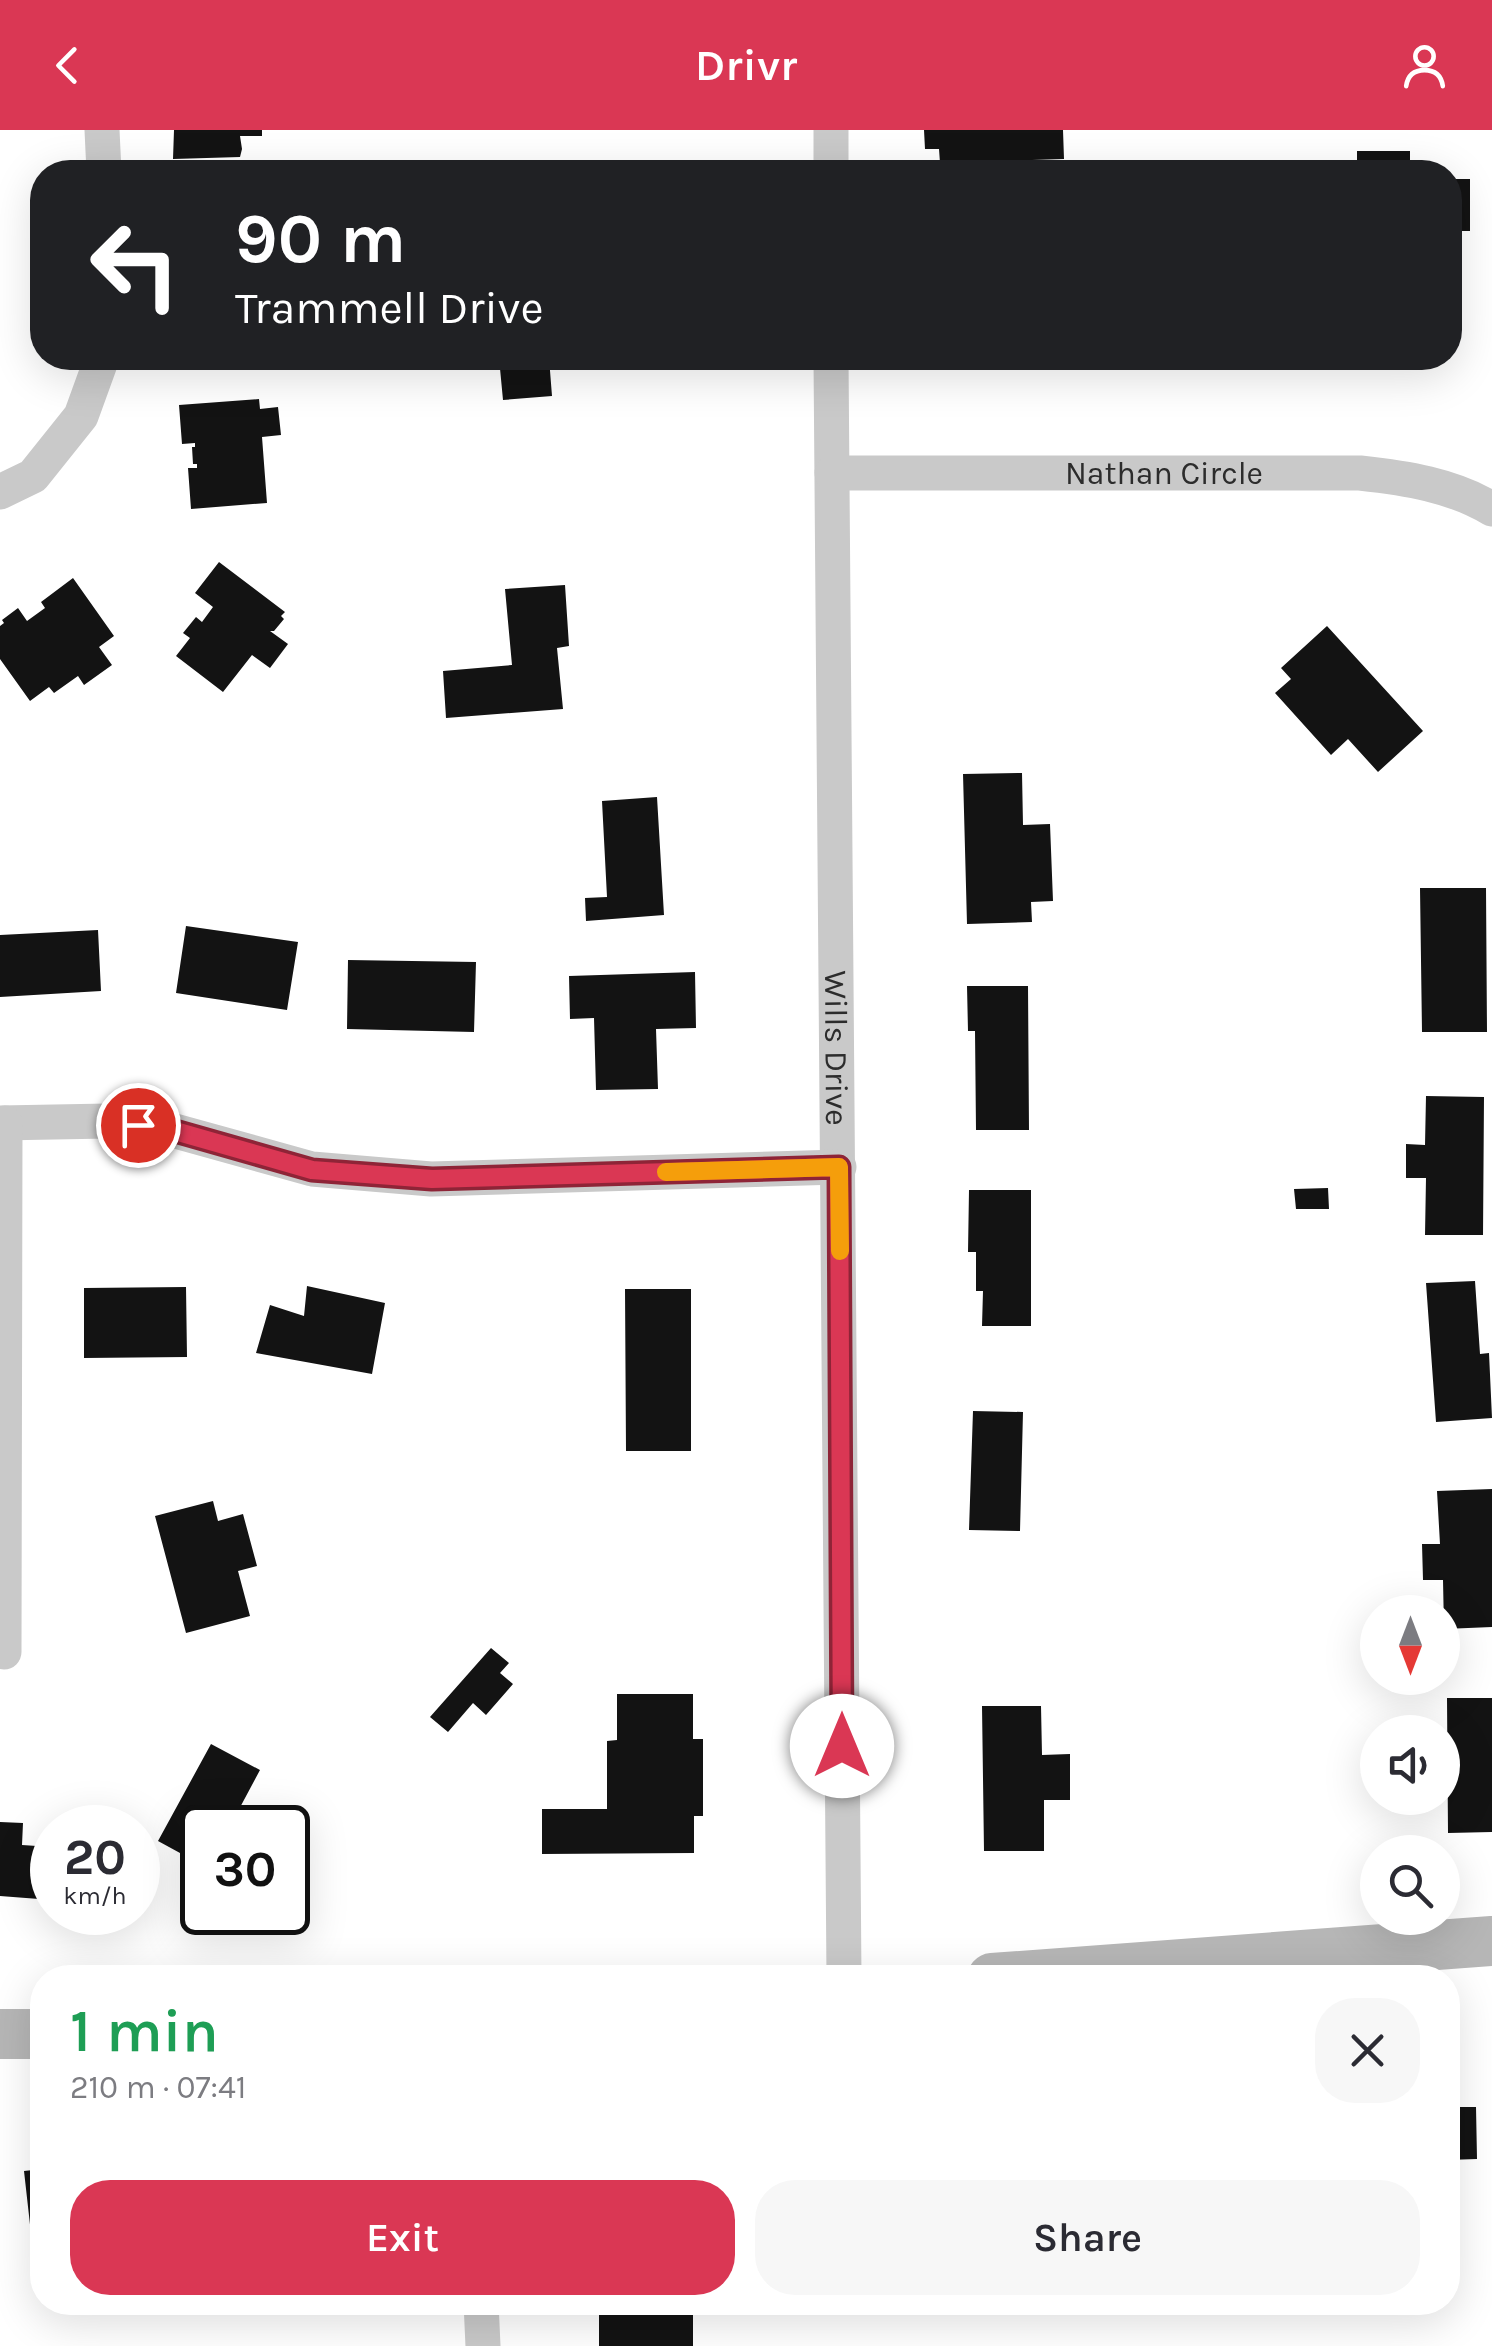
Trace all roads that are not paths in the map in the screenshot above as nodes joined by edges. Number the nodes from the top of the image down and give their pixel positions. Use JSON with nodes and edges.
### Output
{"nodes":[{"id":1,"x":102,"y":130,"type":"edge"},
{"id":2,"x":830,"y":130,"type":"edge"},
{"id":3,"x":103,"y":160,"type":"edge"},
{"id":4,"x":830,"y":160,"type":"edge"},
{"id":5,"x":98,"y":370,"type":"edge"},
{"id":6,"x":831,"y":370,"type":"edge"},
{"id":7,"x":832,"y":472,"type":"junction"},
{"id":8,"x":0,"y":492,"type":"edge"},
{"id":9,"x":1492,"y":509,"type":"edge"},
{"id":10,"x":2,"y":1123,"type":"edge"},
{"id":11,"x":839,"y":1167,"type":"junction"},
{"id":12,"x":4,"y":1652,"type":"dead end"},
{"id":13,"x":1492,"y":1940,"type":"edge"},
{"id":14,"x":844,"y":1965,"type":"edge"},
{"id":15,"x":1163,"y":1965,"type":"edge"},
{"id":16,"x":0,"y":2034,"type":"edge"},
{"id":17,"x":30,"y":2034,"type":"edge"},
{"id":18,"x":481,"y":2315,"type":"edge"},
{"id":19,"x":483,"y":2346,"type":"edge"}],
"edges":[{"from":1,"to":3,"type":"street"},
{"from":2,"to":4,"type":"street"},
{"from":5,"to":8,"type":"street"},
{"from":6,"to":7,"type":"street","name":"Wills Drive"},
{"from":7,"to":9,"type":"street","name":"Nathan Circle"},
{"from":7,"to":11,"type":"street","name":"Wills Drive"},
{"from":10,"to":11,"type":"street"},
{"from":10,"to":12,"type":"street"},
{"from":11,"to":14,"type":"street","name":"Wills Drive"},
{"from":13,"to":15,"type":"street"},
{"from":16,"to":17,"type":"street"},
{"from":18,"to":19,"type":"street"}]}
